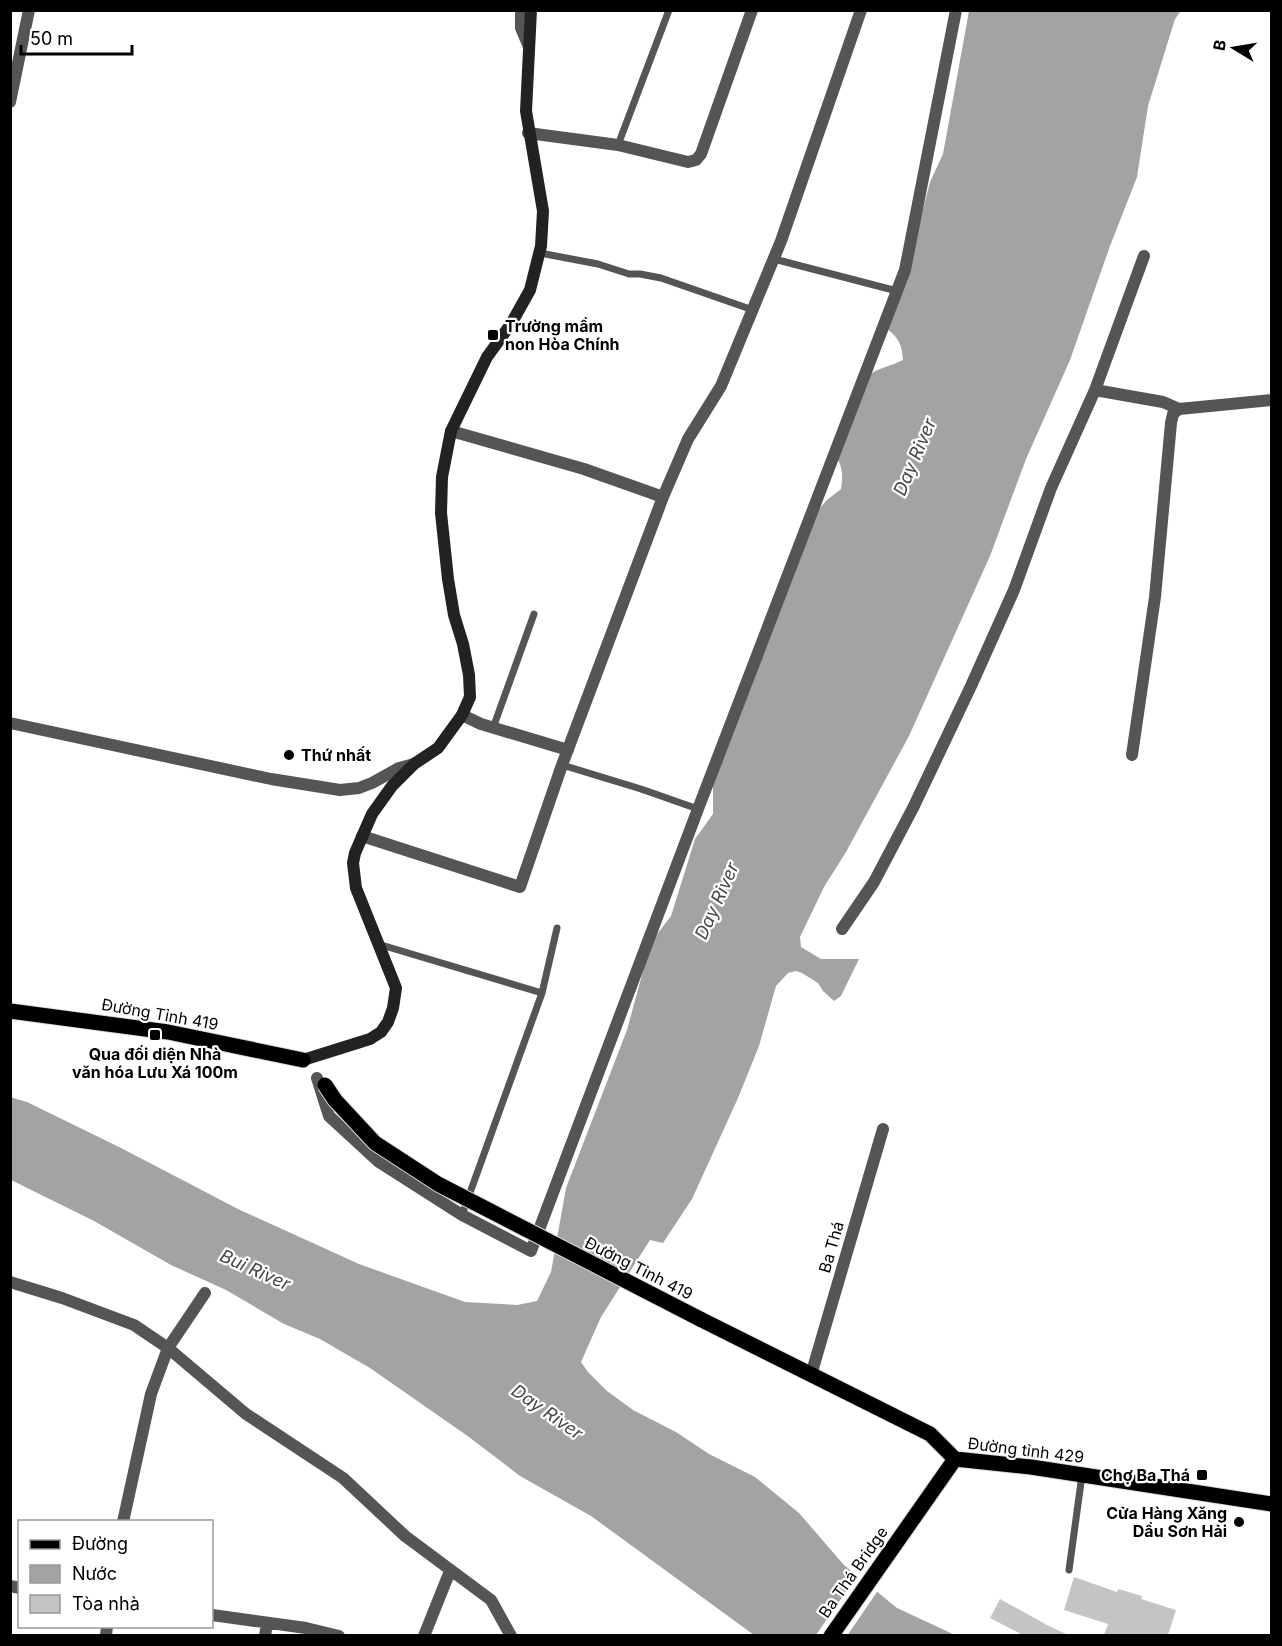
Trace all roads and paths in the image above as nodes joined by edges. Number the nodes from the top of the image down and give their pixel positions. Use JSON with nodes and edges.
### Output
{"nodes":[{"id":1,"x":29,"y":10,"type":"edge"},
{"id":2,"x":521,"y":10,"type":"edge"},
{"id":3,"x":531,"y":10,"type":"edge"},
{"id":4,"x":669,"y":10,"type":"edge"},
{"id":5,"x":752,"y":10,"type":"edge"},
{"id":6,"x":861,"y":10,"type":"edge"},
{"id":7,"x":956,"y":10,"type":"edge"},
{"id":8,"x":529,"y":47,"type":"junction"},
{"id":9,"x":10,"y":102,"type":"edge"},
{"id":10,"x":528,"y":133,"type":"junction"},
{"id":11,"x":618,"y":145,"type":"junction"},
{"id":12,"x":540,"y":253,"type":"junction"},
{"id":13,"x":1144,"y":256,"type":"dead end"},
{"id":14,"x":774,"y":258,"type":"junction"},
{"id":15,"x":897,"y":291,"type":"junction"},
{"id":16,"x":753,"y":310,"type":"junction"},
{"id":17,"x":1095,"y":390,"type":"junction"},
{"id":18,"x":1272,"y":400,"type":"edge"},
{"id":19,"x":1179,"y":409,"type":"junction"},
{"id":20,"x":451,"y":431,"type":"junction"},
{"id":21,"x":663,"y":497,"type":"junction"},
{"id":22,"x":534,"y":614,"type":"dead end"},
{"id":23,"x":462,"y":715,"type":"junction"},
{"id":24,"x":10,"y":723,"type":"edge"},
{"id":25,"x":493,"y":728,"type":"junction"},
{"id":26,"x":568,"y":750,"type":"junction"},
{"id":27,"x":1132,"y":755,"type":"dead end"},
{"id":28,"x":414,"y":764,"type":"junction"},
{"id":29,"x":562,"y":765,"type":"junction"},
{"id":30,"x":698,"y":809,"type":"junction"},
{"id":31,"x":362,"y":836,"type":"junction"},
{"id":32,"x":557,"y":928,"type":"dead end"},
{"id":33,"x":842,"y":929,"type":"dead end"},
{"id":34,"x":378,"y":944,"type":"junction"},
{"id":35,"x":542,"y":993,"type":"junction"},
{"id":36,"x":10,"y":1011,"type":"edge"},
{"id":37,"x":303,"y":1060,"type":"junction"},
{"id":38,"x":321,"y":1081,"type":"junction"},
{"id":39,"x":883,"y":1129,"type":"dead end"},
{"id":40,"x":462,"y":1215,"type":"junction"},
{"id":41,"x":10,"y":1282,"type":"edge"},
{"id":42,"x":206,"y":1293,"type":"dead end"},
{"id":43,"x":168,"y":1348,"type":"junction"},
{"id":44,"x":811,"y":1375,"type":"junction"},
{"id":45,"x":955,"y":1459,"type":"junction"},
{"id":46,"x":1082,"y":1475,"type":"junction"},
{"id":47,"x":1272,"y":1504,"type":"edge"},
{"id":48,"x":123,"y":1520,"type":"edge"},
{"id":49,"x":450,"y":1570,"type":"junction"},
{"id":50,"x":1070,"y":1570,"type":"dead end"},
{"id":51,"x":213,"y":1615,"type":"edge"},
{"id":52,"x":266,"y":1629,"type":"edge"},
{"id":53,"x":339,"y":1635,"type":"edge"},
{"id":54,"x":424,"y":1635,"type":"edge"},
{"id":55,"x":511,"y":1635,"type":"edge"},
{"id":56,"x":831,"y":1635,"type":"edge"}],
"edges":[{"from":1,"to":9,"type":"street"},
{"from":2,"to":8,"type":"street"},
{"from":3,"to":8,"type":"street"},
{"from":4,"to":11,"type":"lane"},
{"from":5,"to":11,"type":"street"},
{"from":6,"to":14,"type":"street"},
{"from":7,"to":15,"type":"street"},
{"from":8,"to":10,"type":"street"},
{"from":10,"to":11,"type":"street"},
{"from":10,"to":12,"type":"street"},
{"from":12,"to":16,"type":"lane"},
{"from":12,"to":20,"type":"street"},
{"from":13,"to":17,"type":"street"},
{"from":14,"to":15,"type":"lane"},
{"from":14,"to":16,"type":"street"},
{"from":15,"to":30,"type":"street"},
{"from":16,"to":21,"type":"street"},
{"from":17,"to":19,"type":"street"},
{"from":17,"to":33,"type":"street"},
{"from":18,"to":19,"type":"street"},
{"from":19,"to":27,"type":"street"},
{"from":20,"to":21,"type":"street"},
{"from":20,"to":23,"type":"street"},
{"from":21,"to":26,"type":"street"},
{"from":22,"to":25,"type":"lane"},
{"from":23,"to":25,"type":"street"},
{"from":23,"to":28,"type":"street"},
{"from":24,"to":28,"type":"street"},
{"from":25,"to":26,"type":"street"},
{"from":26,"to":29,"type":"street"},
{"from":28,"to":31,"type":"street"},
{"from":29,"to":30,"type":"lane"},
{"from":29,"to":31,"type":"street"},
{"from":30,"to":40,"type":"street"},
{"from":31,"to":34,"type":"street"},
{"from":32,"to":35,"type":"lane"},
{"from":34,"to":35,"type":"lane"},
{"from":34,"to":37,"type":"street"},
{"from":35,"to":40,"type":"lane"},
{"from":36,"to":37,"type":"main road","name":"Đường Tỉnh 419"},
{"from":37,"to":38,"type":"street"},
{"from":38,"to":40,"type":"street"},
{"from":38,"to":44,"type":"main road","name":"Đường Tỉnh 419","bridge":true},
{"from":39,"to":44,"type":"street","name":"Ba Thá"},
{"from":41,"to":43,"type":"street"},
{"from":42,"to":43,"type":"street"},
{"from":43,"to":48,"type":"street"},
{"from":43,"to":49,"type":"street"},
{"from":44,"to":45,"type":"main road","name":"Đường Tỉnh 419"},
{"from":45,"to":46,"type":"main road","name":"Đường tỉnh 429"},
{"from":45,"to":56,"type":"main road","name":"Ba Thá Bridge"},
{"from":46,"to":47,"type":"main road","name":"Đường tỉnh 429"},
{"from":46,"to":50,"type":"lane"},
{"from":49,"to":54,"type":"street"},
{"from":49,"to":55,"type":"street"},
{"from":51,"to":52,"type":"street"},
{"from":52,"to":53,"type":"street"}]}
